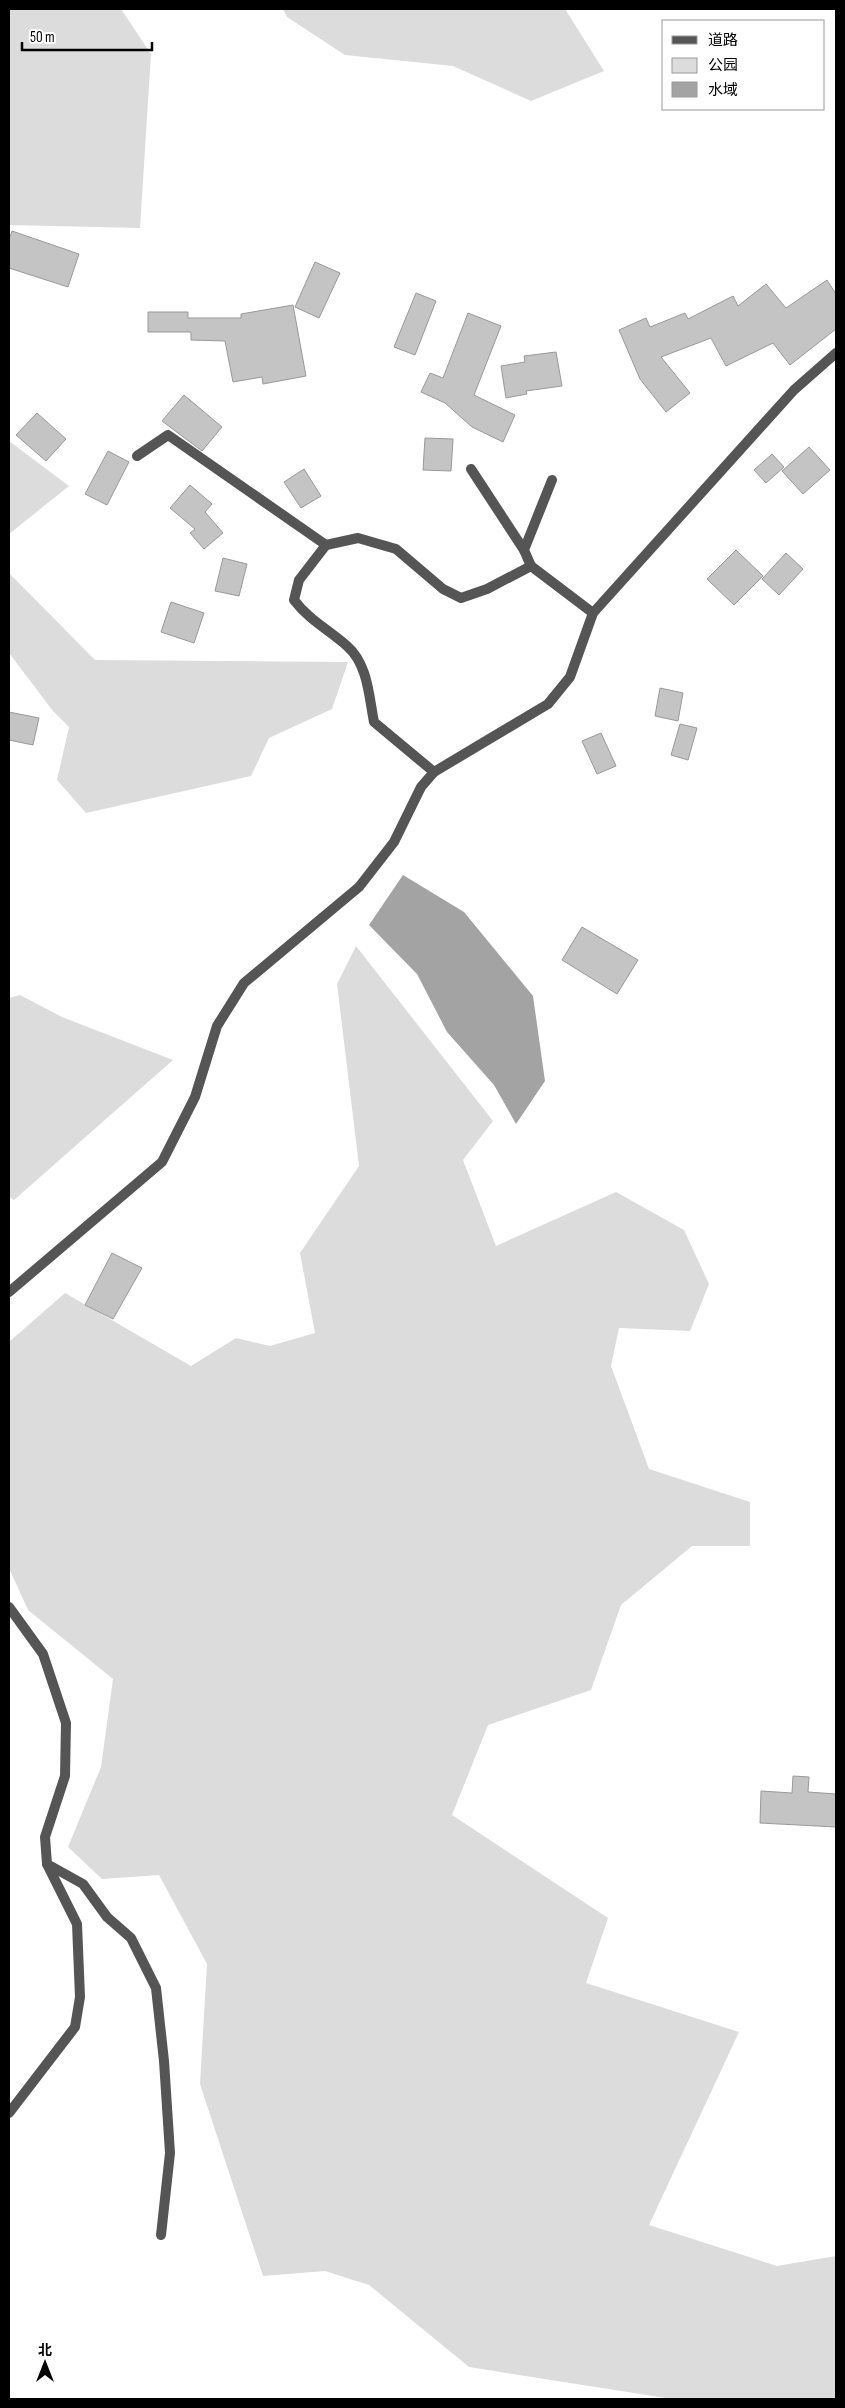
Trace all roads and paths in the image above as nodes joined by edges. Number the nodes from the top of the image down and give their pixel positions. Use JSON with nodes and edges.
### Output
{"nodes":[{"id":1,"x":836,"y":353,"type":"edge"},
{"id":2,"x":137,"y":456,"type":"dead end"},
{"id":3,"x":471,"y":468,"type":"dead end"},
{"id":4,"x":552,"y":480,"type":"dead end"},
{"id":5,"x":326,"y":545,"type":"junction"},
{"id":6,"x":524,"y":550,"type":"junction"},
{"id":7,"x":531,"y":566,"type":"junction"},
{"id":8,"x":593,"y":613,"type":"junction"},
{"id":9,"x":434,"y":772,"type":"junction"},
{"id":10,"x":9,"y":1292,"type":"edge"},
{"id":11,"x":9,"y":1607,"type":"edge"},
{"id":12,"x":47,"y":1864,"type":"junction"},
{"id":13,"x":9,"y":2113,"type":"edge"},
{"id":14,"x":161,"y":2235,"type":"dead end"}],
"edges":[{"from":1,"to":8,"type":"street"},
{"from":2,"to":5,"type":"street"},
{"from":3,"to":6,"type":"street"},
{"from":4,"to":6,"type":"street"},
{"from":5,"to":7,"type":"street"},
{"from":5,"to":9,"type":"street"},
{"from":6,"to":7,"type":"street"},
{"from":7,"to":8,"type":"street"},
{"from":8,"to":9,"type":"street"},
{"from":9,"to":10,"type":"street"},
{"from":11,"to":12,"type":"street"},
{"from":12,"to":13,"type":"street"},
{"from":12,"to":14,"type":"street"}]}
